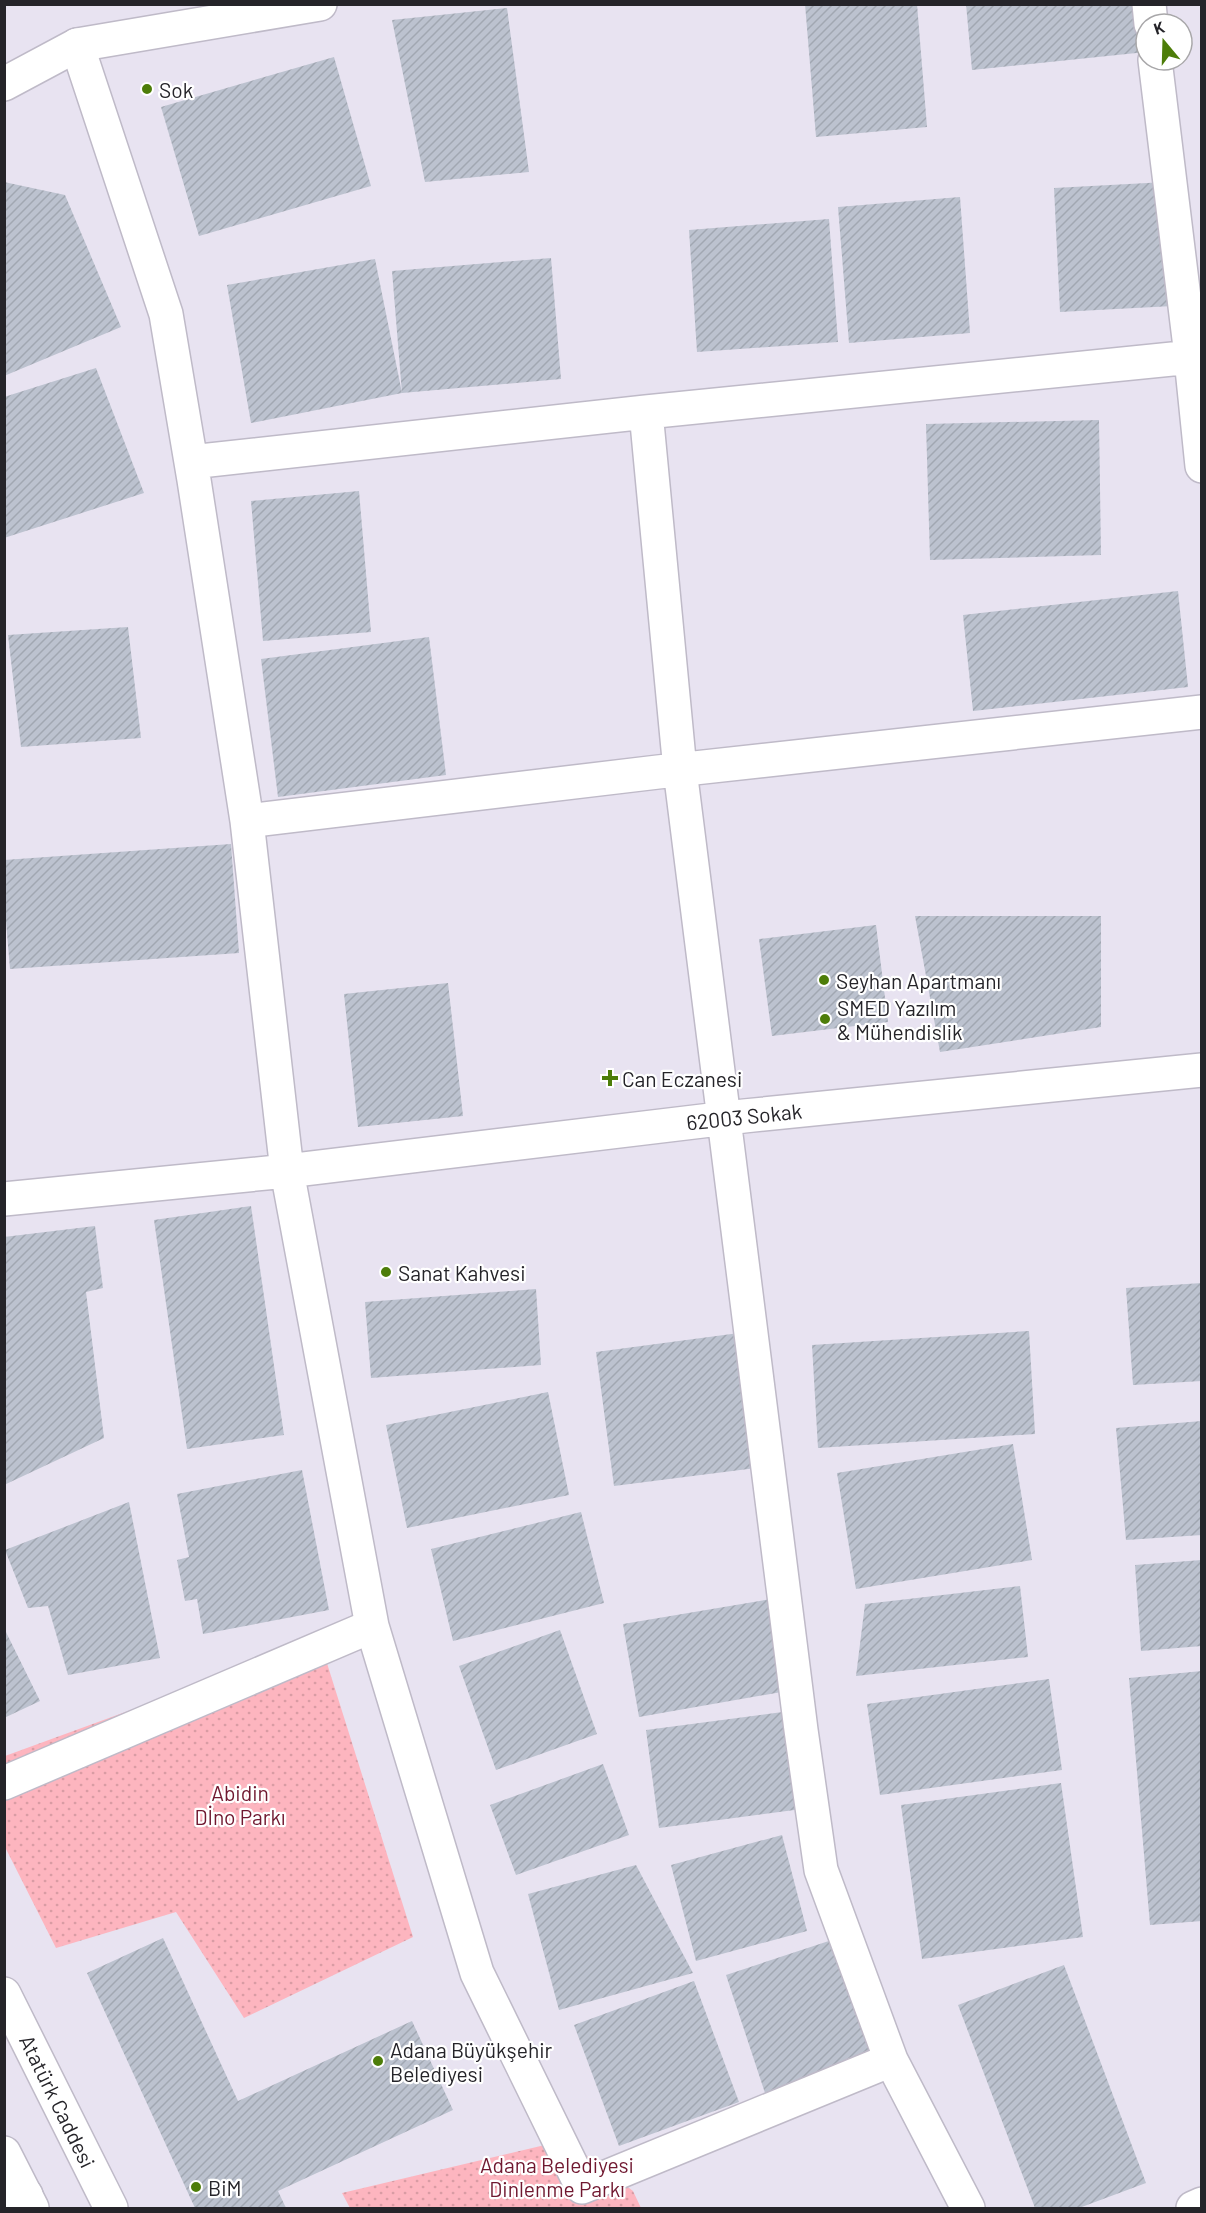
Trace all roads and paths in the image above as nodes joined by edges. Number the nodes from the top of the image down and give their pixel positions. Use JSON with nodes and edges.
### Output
{"nodes":[{"id":1,"x":320,"y":4,"type":"edge"},
{"id":2,"x":77,"y":45,"type":"junction"},
{"id":3,"x":1157,"y":72,"type":"edge"},
{"id":4,"x":7,"y":78,"type":"edge"},
{"id":5,"x":1196,"y":357,"type":"edge"},
{"id":6,"x":646,"y":412,"type":"junction"},
{"id":7,"x":191,"y":462,"type":"junction"},
{"id":8,"x":1202,"y":466,"type":"edge"},
{"id":9,"x":1202,"y":712,"type":"edge"},
{"id":10,"x":680,"y":770,"type":"junction"},
{"id":11,"x":247,"y":820,"type":"junction"},
{"id":12,"x":1202,"y":1070,"type":"edge"},
{"id":13,"x":723,"y":1118,"type":"junction"},
{"id":14,"x":287,"y":1171,"type":"junction"},
{"id":15,"x":4,"y":1199,"type":"edge"},
{"id":16,"x":372,"y":1626,"type":"junction"},
{"id":17,"x":4,"y":1783,"type":"edge"},
{"id":18,"x":4,"y":1994,"type":"edge"},
{"id":19,"x":891,"y":2060,"type":"junction"},
{"id":20,"x":4,"y":2153,"type":"edge"},
{"id":21,"x":21,"y":2203,"type":"edge"},
{"id":22,"x":1202,"y":2204,"type":"edge"},
{"id":23,"x":111,"y":2208,"type":"edge"},
{"id":24,"x":968,"y":2208,"type":"edge"},
{"id":25,"x":1193,"y":2208,"type":"edge"}],
"edges":[{"from":1,"to":2,"type":"street"},
{"from":2,"to":4,"type":"street"},
{"from":2,"to":7,"type":"street"},
{"from":3,"to":5,"type":"street"},
{"from":5,"to":6,"type":"street"},
{"from":5,"to":8,"type":"street"},
{"from":6,"to":7,"type":"street"},
{"from":6,"to":10,"type":"street"},
{"from":7,"to":11,"type":"street"},
{"from":9,"to":10,"type":"street"},
{"from":10,"to":11,"type":"street"},
{"from":10,"to":13,"type":"street"},
{"from":11,"to":14,"type":"street"},
{"from":12,"to":13,"type":"street","name":"62003 Sokak"},
{"from":13,"to":14,"type":"street","name":"62003 Sokak"},
{"from":13,"to":19,"type":"street"},
{"from":14,"to":15,"type":"street","name":"62003 Sokak"},
{"from":14,"to":16,"type":"street"},
{"from":16,"to":17,"type":"street"},
{"from":16,"to":19,"type":"street"},
{"from":18,"to":23,"type":"street","name":"Atatürk Caddesi"},
{"from":19,"to":24,"type":"street"},
{"from":20,"to":21,"type":"street"},
{"from":22,"to":25,"type":"street"}]}
